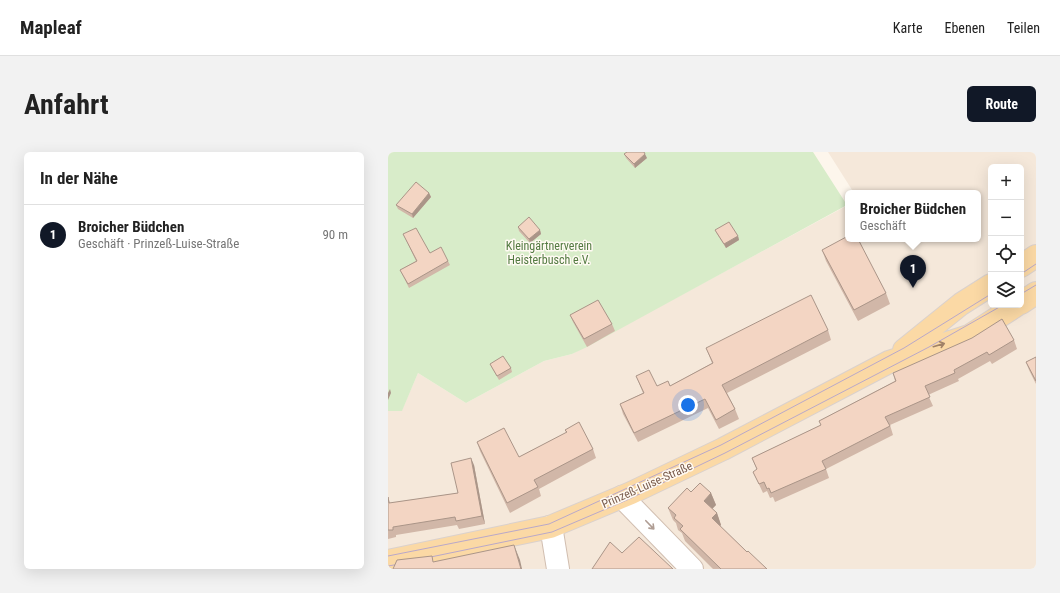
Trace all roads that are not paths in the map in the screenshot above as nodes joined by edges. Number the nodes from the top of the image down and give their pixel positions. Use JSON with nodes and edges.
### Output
{"nodes":[{"id":1,"x":1036,"y":256,"type":"edge"},
{"id":2,"x":1024,"y":264,"type":"edge"},
{"id":3,"x":988,"y":287,"type":"edge"},
{"id":4,"x":1036,"y":293,"type":"edge"},
{"id":5,"x":1024,"y":301,"type":"edge"},
{"id":6,"x":1013,"y":308,"type":"edge"},
{"id":7,"x":889,"y":362,"type":"junction"},
{"id":8,"x":622,"y":497,"type":"junction"},
{"id":9,"x":550,"y":528,"type":"junction"},
{"id":10,"x":388,"y":561,"type":"edge"},
{"id":11,"x":558,"y":569,"type":"edge"},
{"id":12,"x":692,"y":569,"type":"edge"}],
"edges":[{"from":1,"to":2,"type":"main road"},
{"from":3,"to":7,"type":"main road","name":"Prinzeß-Luise-Straße"},
{"from":4,"to":5,"type":"main road"},
{"from":7,"to":6,"type":"main road","name":"Prinzeß-Luise-Straße","one_way":true},
{"from":7,"to":8,"type":"main road","name":"Prinzeß-Luise-Straße"},
{"from":8,"to":9,"type":"main road","name":"Prinzeß-Luise-Straße"},
{"from":8,"to":12,"type":"street","one_way":true},
{"from":9,"to":10,"type":"main road","name":"Prinzeß-Luise-Straße"},
{"from":9,"to":11,"type":"street"}]}
